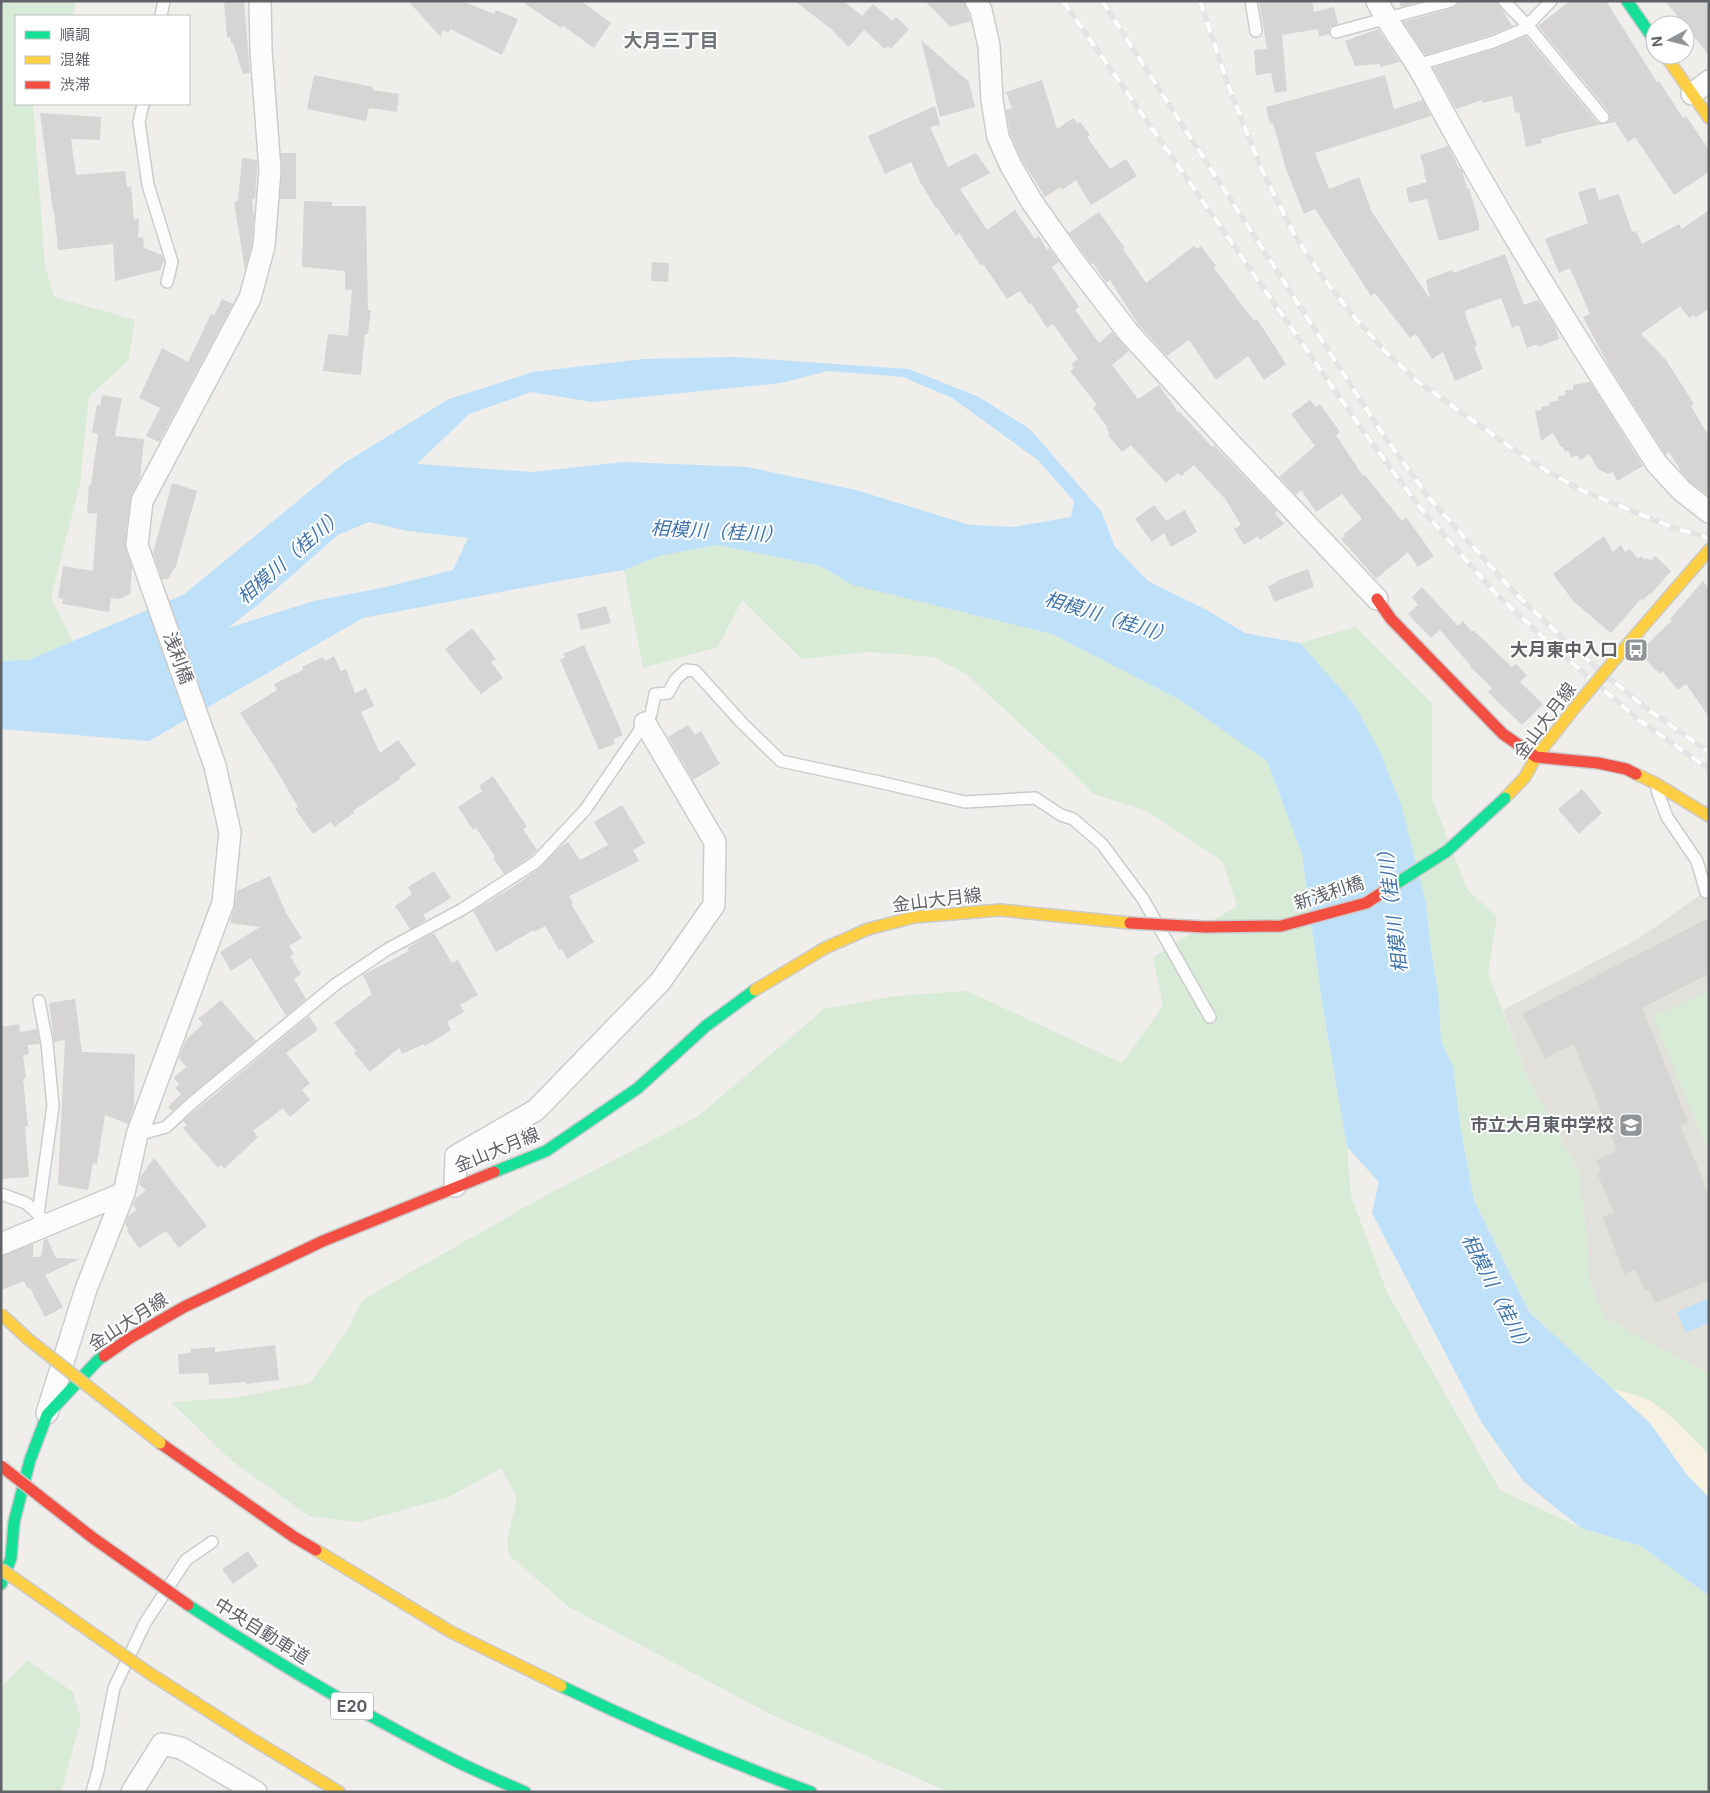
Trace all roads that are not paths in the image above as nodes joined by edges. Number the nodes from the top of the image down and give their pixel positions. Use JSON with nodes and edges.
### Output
{"nodes":[{"id":1,"x":164,"y":1,"type":"edge"},
{"id":2,"x":260,"y":1,"type":"edge"},
{"id":3,"x":976,"y":1,"type":"edge"},
{"id":4,"x":1251,"y":1,"type":"edge"},
{"id":5,"x":1451,"y":1,"type":"edge"},
{"id":6,"x":1504,"y":1,"type":"edge"},
{"id":7,"x":1551,"y":1,"type":"edge"},
{"id":8,"x":1627,"y":1,"type":"edge"},
{"id":9,"x":1382,"y":10,"type":"edge"},
{"id":10,"x":161,"y":15,"type":"edge"},
{"id":11,"x":1528,"y":25,"type":"junction"},
{"id":12,"x":1645,"y":27,"type":"edge"},
{"id":13,"x":1256,"y":31,"type":"dead end"},
{"id":14,"x":1336,"y":32,"type":"dead end"},
{"id":15,"x":1417,"y":65,"type":"junction"},
{"id":16,"x":1672,"y":65,"type":"edge"},
{"id":17,"x":1709,"y":81,"type":"edge"},
{"id":18,"x":1692,"y":94,"type":"junction"},
{"id":19,"x":143,"y":105,"type":"edge"},
{"id":20,"x":1603,"y":117,"type":"dead end"},
{"id":21,"x":1709,"y":118,"type":"edge"},
{"id":22,"x":168,"y":282,"type":"dead end"},
{"id":23,"x":1709,"y":512,"type":"edge"},
{"id":24,"x":1709,"y":550,"type":"edge"},
{"id":25,"x":1704,"y":565,"type":"edge"},
{"id":26,"x":1376,"y":599,"type":"joint"},
{"id":27,"x":645,"y":723,"type":"junction"},
{"id":28,"x":1536,"y":757,"type":"junction"},
{"id":29,"x":1655,"y":783,"type":"junction"},
{"id":30,"x":1505,"y":798,"type":"joint"},
{"id":31,"x":1709,"y":816,"type":"edge"},
{"id":32,"x":1703,"y":862,"type":"edge"},
{"id":33,"x":1706,"y":892,"type":"dead end"},
{"id":34,"x":1130,"y":923,"type":"joint"},
{"id":35,"x":39,"y":1001,"type":"dead end"},
{"id":36,"x":1210,"y":1017,"type":"dead end"},
{"id":37,"x":137,"y":1135,"type":"junction"},
{"id":38,"x":455,"y":1186,"type":"junction"},
{"id":39,"x":124,"y":1193,"type":"junction"},
{"id":40,"x":1,"y":1194,"type":"edge"},
{"id":41,"x":44,"y":1219,"type":"junction"},
{"id":42,"x":1,"y":1244,"type":"edge"},
{"id":43,"x":1,"y":1314,"type":"edge"},
{"id":44,"x":47,"y":1415,"type":"junction"},
{"id":45,"x":1,"y":1466,"type":"edge"},
{"id":46,"x":212,"y":1542,"type":"dead end"},
{"id":47,"x":1,"y":1569,"type":"edge"},
{"id":48,"x":1,"y":1584,"type":"edge"},
{"id":49,"x":92,"y":1792,"type":"edge"},
{"id":50,"x":132,"y":1792,"type":"edge"},
{"id":51,"x":256,"y":1792,"type":"edge"},
{"id":52,"x":339,"y":1792,"type":"edge"},
{"id":53,"x":525,"y":1792,"type":"edge"},
{"id":54,"x":811,"y":1792,"type":"edge"}],
"edges":[{"from":1,"to":10,"type":"lane"},
{"from":2,"to":37,"type":"street","name":"浅利橋"},
{"from":3,"to":26,"type":"street"},
{"from":4,"to":13,"type":"lane"},
{"from":5,"to":9,"type":"lane"},
{"from":6,"to":11,"type":"lane"},
{"from":7,"to":11,"type":"lane"},
{"from":8,"to":12,"type":"main road"},
{"from":9,"to":14,"type":"lane"},
{"from":9,"to":15,"type":"street"},
{"from":11,"to":15,"type":"lane"},
{"from":11,"to":20,"type":"lane"},
{"from":15,"to":23,"type":"street"},
{"from":16,"to":18,"type":"main road"},
{"from":17,"to":18,"type":"street"},
{"from":18,"to":21,"type":"main road"},
{"from":19,"to":22,"type":"lane"},
{"from":24,"to":25,"type":"main road","name":"金山大月線"},
{"from":25,"to":28,"type":"main road","name":"金山大月線","bridge":true},
{"from":26,"to":28,"type":"main road"},
{"from":27,"to":36,"type":"lane"},
{"from":27,"to":37,"type":"lane"},
{"from":27,"to":38,"type":"street"},
{"from":28,"to":29,"type":"main road"},
{"from":28,"to":30,"type":"main road","name":"金山大月線"},
{"from":29,"to":31,"type":"main road"},
{"from":29,"to":32,"type":"lane"},
{"from":30,"to":34,"type":"main road","name":"新浅利橋","bridge":true},
{"from":32,"to":33,"type":"lane"},
{"from":34,"to":38,"type":"main road","name":"金山大月線"},
{"from":35,"to":41,"type":"lane"},
{"from":37,"to":39,"type":"street","name":"浅利橋"},
{"from":38,"to":44,"type":"main road","name":"金山大月線"},
{"from":39,"to":41,"type":"street"},
{"from":39,"to":44,"type":"street","name":"浅利橋"},
{"from":40,"to":41,"type":"lane"},
{"from":41,"to":42,"type":"street"},
{"from":43,"to":54,"type":"main road","bridge":true},
{"from":44,"to":48,"type":"main road","name":"金山大月線"},
{"from":45,"to":53,"type":"main road","name":"中央自動車道","number":"E20","bridge":true},
{"from":46,"to":49,"type":"lane"},
{"from":47,"to":52,"type":"main road","bridge":true},
{"from":50,"to":51,"type":"street"}]}
